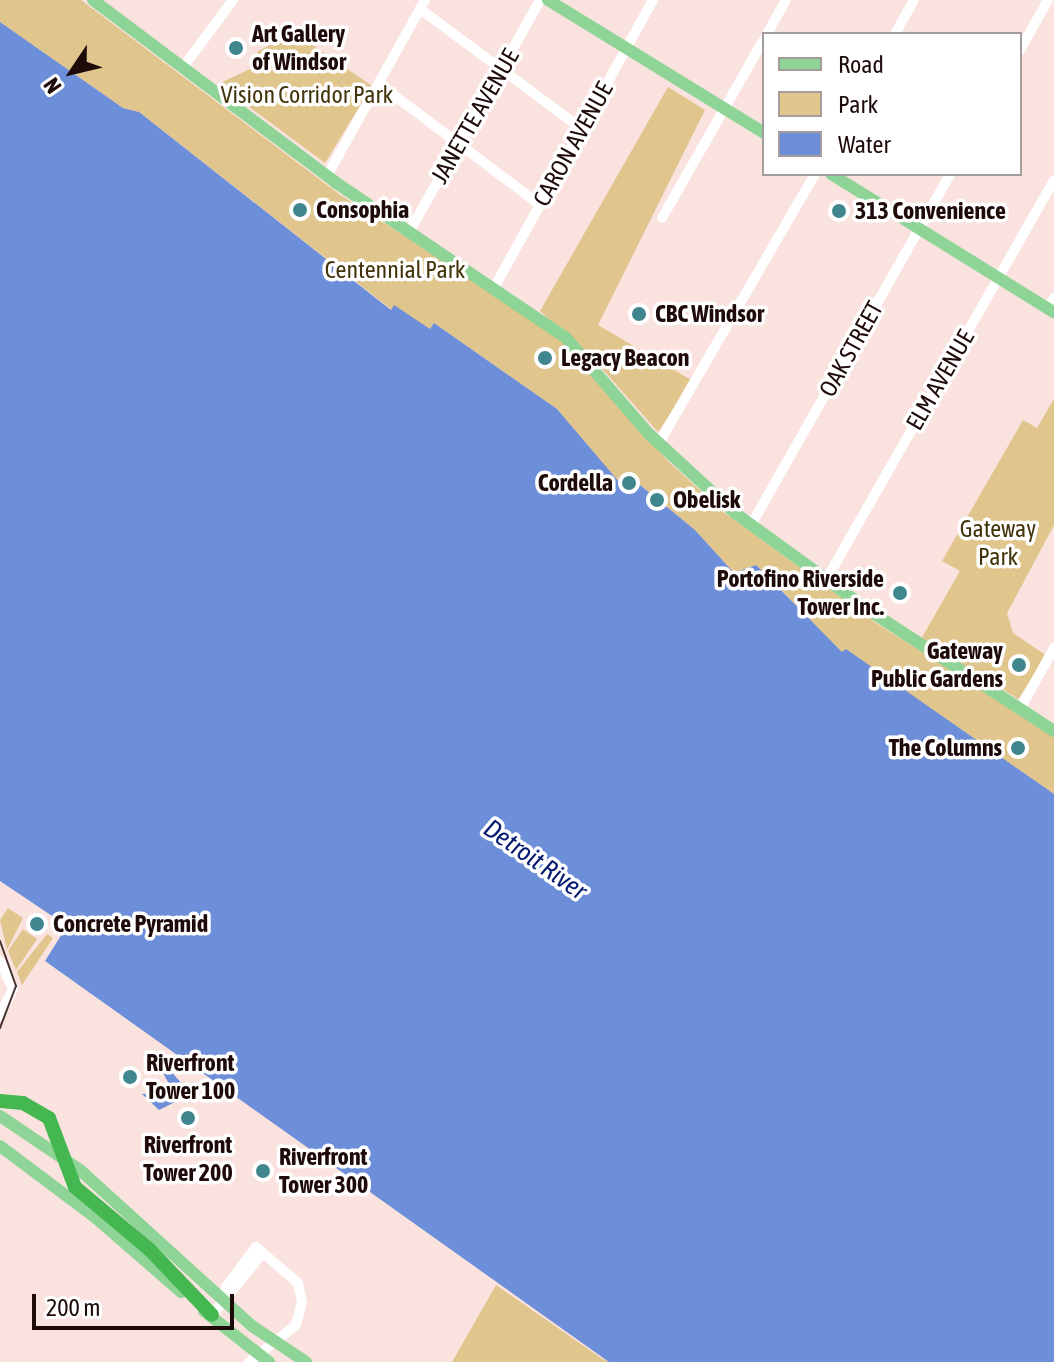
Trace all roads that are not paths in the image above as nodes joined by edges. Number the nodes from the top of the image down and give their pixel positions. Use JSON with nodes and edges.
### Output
{"nodes":[{"id":1,"x":93,"y":0,"type":"edge"},
{"id":2,"x":233,"y":0,"type":"edge"},
{"id":3,"x":540,"y":0,"type":"edge"},
{"id":4,"x":548,"y":0,"type":"edge"},
{"id":5,"x":653,"y":0,"type":"edge"},
{"id":6,"x":786,"y":0,"type":"edge"},
{"id":7,"x":914,"y":0,"type":"edge"},
{"id":8,"x":1048,"y":0,"type":"edge"},
{"id":9,"x":422,"y":5,"type":"edge"},
{"id":10,"x":767,"y":32,"type":"edge"},
{"id":11,"x":896,"y":32,"type":"edge"},
{"id":12,"x":762,"y":41,"type":"edge"},
{"id":13,"x":1022,"y":46,"type":"edge"},
{"id":14,"x":626,"y":48,"type":"junction"},
{"id":15,"x":184,"y":66,"type":"junction"},
{"id":16,"x":501,"y":69,"type":"junction"},
{"id":17,"x":379,"y":84,"type":"junction"},
{"id":18,"x":725,"y":108,"type":"junction"},
{"id":19,"x":582,"y":129,"type":"junction"},
{"id":20,"x":762,"y":132,"type":"edge"},
{"id":21,"x":459,"y":144,"type":"junction"},
{"id":22,"x":327,"y":176,"type":"junction"},
{"id":23,"x":814,"y":176,"type":"edge"},
{"id":24,"x":834,"y":176,"type":"edge"},
{"id":25,"x":949,"y":176,"type":"edge"},
{"id":26,"x":1054,"y":180,"type":"edge"},
{"id":27,"x":540,"y":205,"type":"junction"},
{"id":28,"x":662,"y":218,"type":"dead end"},
{"id":29,"x":919,"y":229,"type":"junction"},
{"id":30,"x":409,"y":232,"type":"junction"},
{"id":31,"x":998,"y":278,"type":"junction"},
{"id":32,"x":494,"y":288,"type":"junction"},
{"id":33,"x":1052,"y":306,"type":"edge"},
{"id":34,"x":659,"y":443,"type":"junction"},
{"id":35,"x":751,"y":525,"type":"junction"},
{"id":36,"x":826,"y":580,"type":"junction"},
{"id":37,"x":1054,"y":648,"type":"edge"},
{"id":38,"x":1020,"y":709,"type":"junction"},
{"id":39,"x":1054,"y":731,"type":"edge"},
{"id":40,"x":0,"y":961,"type":"edge"},
{"id":41,"x":0,"y":1016,"type":"edge"},
{"id":42,"x":0,"y":1101,"type":"edge"},
{"id":43,"x":0,"y":1116,"type":"edge"},
{"id":44,"x":0,"y":1137,"type":"edge"},
{"id":45,"x":0,"y":1146,"type":"edge"},
{"id":46,"x":18,"y":1156,"type":"junction"},
{"id":47,"x":223,"y":1300,"type":"junction"},
{"id":48,"x":212,"y":1315,"type":"junction"},
{"id":49,"x":225,"y":1330,"type":"junction"},
{"id":50,"x":273,"y":1342,"type":"junction"},
{"id":51,"x":249,"y":1362,"type":"edge"},
{"id":52,"x":269,"y":1362,"type":"edge"},
{"id":53,"x":306,"y":1362,"type":"edge"}],
"edges":[{"from":1,"to":15,"type":"main road"},
{"from":2,"to":15,"type":"street"},
{"from":3,"to":16,"type":"street","name":"JANETTE AVENUE"},
{"from":4,"to":14,"type":"main road"},
{"from":5,"to":14,"type":"street","name":"CARON AVENUE"},
{"from":6,"to":10,"type":"street"},
{"from":7,"to":11,"type":"street"},
{"from":8,"to":13,"type":"street"},
{"from":9,"to":16,"type":"street"},
{"from":9,"to":17,"type":"street"},
{"from":12,"to":18,"type":"street"},
{"from":14,"to":18,"type":"main road"},
{"from":14,"to":19,"type":"street","name":"CARON AVENUE"},
{"from":15,"to":22,"type":"main road"},
{"from":16,"to":19,"type":"street"},
{"from":16,"to":21,"type":"street","name":"JANETTE AVENUE"},
{"from":17,"to":21,"type":"street"},
{"from":17,"to":22,"type":"street"},
{"from":18,"to":20,"type":"main road"},
{"from":18,"to":28,"type":"street"},
{"from":19,"to":27,"type":"street","name":"CARON AVENUE"},
{"from":21,"to":27,"type":"street"},
{"from":21,"to":30,"type":"street","name":"JANETTE AVENUE"},
{"from":22,"to":30,"type":"main road"},
{"from":23,"to":34,"type":"street"},
{"from":24,"to":29,"type":"main road"},
{"from":25,"to":29,"type":"street","name":"OAK STREET"},
{"from":26,"to":31,"type":"street","name":"ELM AVENUE"},
{"from":27,"to":32,"type":"street","name":"CARON AVENUE"},
{"from":29,"to":31,"type":"main road"},
{"from":29,"to":35,"type":"street","name":"OAK STREET"},
{"from":30,"to":32,"type":"main road"},
{"from":31,"to":33,"type":"main road"},
{"from":31,"to":36,"type":"street","name":"ELM AVENUE"},
{"from":32,"to":34,"type":"main road"},
{"from":34,"to":35,"type":"main road"},
{"from":35,"to":36,"type":"main road"},
{"from":36,"to":38,"type":"main road"},
{"from":37,"to":38,"type":"street"},
{"from":38,"to":39,"type":"main road"},
{"from":40,"to":41,"type":"street"},
{"from":42,"to":48,"type":"highway"},
{"from":43,"to":47,"type":"main road"},
{"from":44,"to":46,"type":"main road"},
{"from":45,"to":46,"type":"main road"},
{"from":46,"to":48,"type":"main road"},
{"from":47,"to":48,"type":"street"},
{"from":47,"to":50,"type":"main road"},
{"from":47,"to":51,"type":"street"},
{"from":48,"to":49,"type":"main road"},
{"from":49,"to":50,"type":"main road"},
{"from":49,"to":52,"type":"main road"},
{"from":50,"to":53,"type":"main road"}]}
